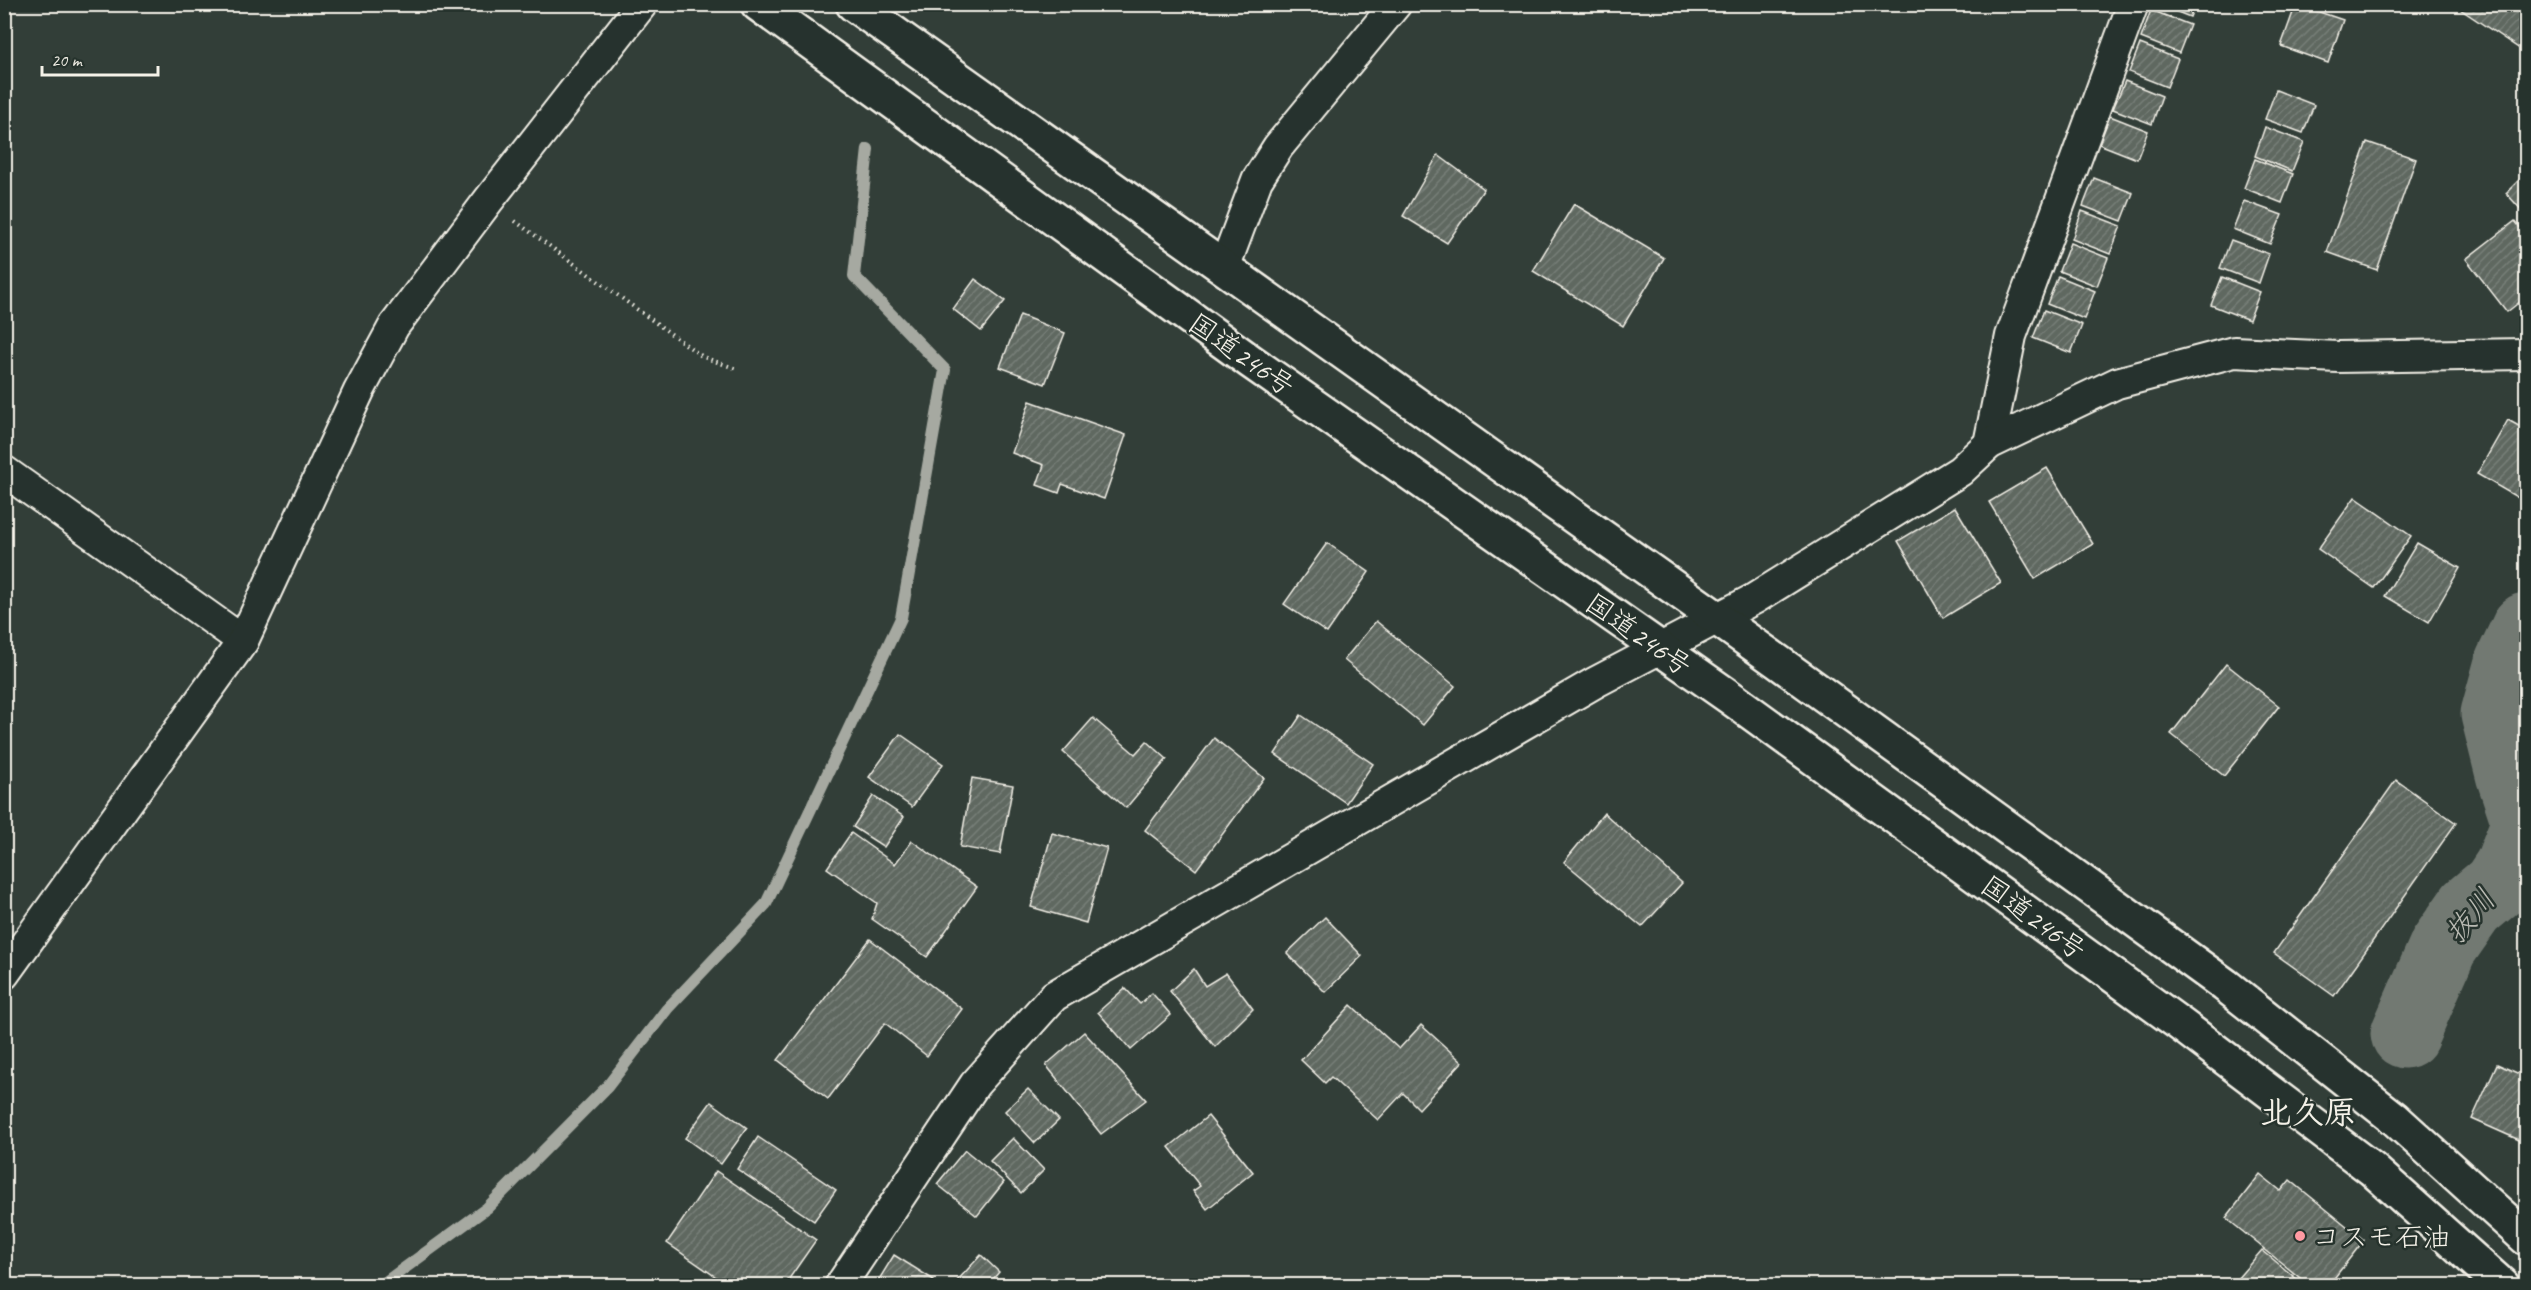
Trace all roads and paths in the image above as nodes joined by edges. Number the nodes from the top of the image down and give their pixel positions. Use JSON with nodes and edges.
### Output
{"nodes":[{"id":1,"x":642,"y":4,"type":"edge"},
{"id":2,"x":758,"y":4,"type":"edge"},
{"id":3,"x":853,"y":4,"type":"edge"},
{"id":4,"x":1396,"y":4,"type":"edge"},
{"id":5,"x":2133,"y":4,"type":"edge"},
{"id":6,"x":488,"y":201,"type":"junction"},
{"id":7,"x":1224,"y":268,"type":"junction"},
{"id":8,"x":2525,"y":353,"type":"edge"},
{"id":9,"x":737,"y":369,"type":"dead end"},
{"id":10,"x":1989,"y":444,"type":"junction"},
{"id":11,"x":4,"y":471,"type":"edge"},
{"id":12,"x":1716,"y":618,"type":"junction"},
{"id":13,"x":243,"y":641,"type":"junction"},
{"id":14,"x":1659,"y":648,"type":"junction"},
{"id":15,"x":4,"y":974,"type":"edge"},
{"id":16,"x":2526,"y":1238,"type":"edge"},
{"id":17,"x":840,"y":1286,"type":"edge"},
{"id":18,"x":2503,"y":1286,"type":"edge"}],
"edges":[{"from":1,"to":6,"type":"street"},
{"from":2,"to":14,"type":"highway","name":"国道246号"},
{"from":3,"to":7,"type":"highway","name":"国道246号"},
{"from":4,"to":7,"type":"street"},
{"from":5,"to":10,"type":"street"},
{"from":6,"to":9,"type":"path"},
{"from":6,"to":13,"type":"street"},
{"from":7,"to":12,"type":"highway","name":"国道246号"},
{"from":8,"to":10,"type":"street"},
{"from":10,"to":12,"type":"street"},
{"from":11,"to":13,"type":"street"},
{"from":12,"to":14,"type":"street"},
{"from":12,"to":16,"type":"highway","name":"国道246号"},
{"from":13,"to":15,"type":"street"},
{"from":14,"to":17,"type":"street"},
{"from":14,"to":18,"type":"highway","name":"国道246号"}]}
